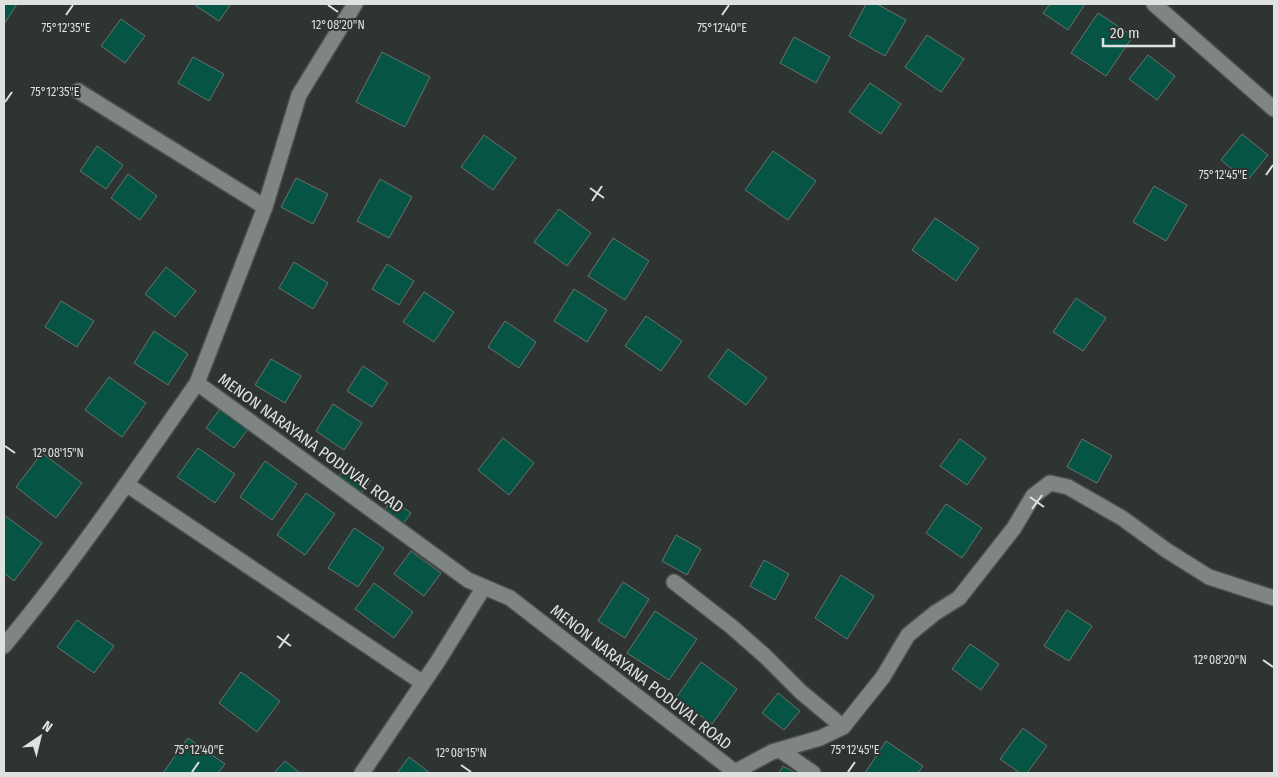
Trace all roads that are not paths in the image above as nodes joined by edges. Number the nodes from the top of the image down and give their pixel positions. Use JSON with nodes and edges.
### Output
{"nodes":[{"id":1,"x":355,"y":4,"type":"edge"},
{"id":2,"x":1154,"y":4,"type":"edge"},
{"id":3,"x":78,"y":92,"type":"dead end"},
{"id":4,"x":1274,"y":109,"type":"edge"},
{"id":5,"x":265,"y":207,"type":"junction"},
{"id":6,"x":198,"y":383,"type":"junction"},
{"id":7,"x":126,"y":484,"type":"junction"},
{"id":8,"x":674,"y":582,"type":"dead end"},
{"id":9,"x":484,"y":587,"type":"junction"},
{"id":10,"x":1274,"y":598,"type":"edge"},
{"id":11,"x":4,"y":646,"type":"edge"},
{"id":12,"x":423,"y":683,"type":"junction"},
{"id":13,"x":843,"y":727,"type":"junction"},
{"id":14,"x":780,"y":750,"type":"junction"},
{"id":15,"x":362,"y":773,"type":"edge"},
{"id":16,"x":735,"y":773,"type":"edge"},
{"id":17,"x":813,"y":773,"type":"edge"}],
"edges":[{"from":1,"to":5,"type":"street","name":"MENON NARAYANA PODUVAL ROAD"},
{"from":2,"to":4,"type":"street"},
{"from":3,"to":5,"type":"street"},
{"from":5,"to":6,"type":"street","name":"MENON NARAYANA PODUVAL ROAD"},
{"from":6,"to":7,"type":"street"},
{"from":6,"to":9,"type":"street","name":"MENON NARAYANA PODUVAL ROAD"},
{"from":7,"to":11,"type":"street"},
{"from":7,"to":12,"type":"street"},
{"from":8,"to":13,"type":"street"},
{"from":9,"to":12,"type":"street"},
{"from":9,"to":16,"type":"street","name":"MENON NARAYANA PODUVAL ROAD"},
{"from":10,"to":13,"type":"street"},
{"from":12,"to":15,"type":"street"},
{"from":13,"to":14,"type":"street"},
{"from":14,"to":16,"type":"street"},
{"from":14,"to":17,"type":"street"}]}
